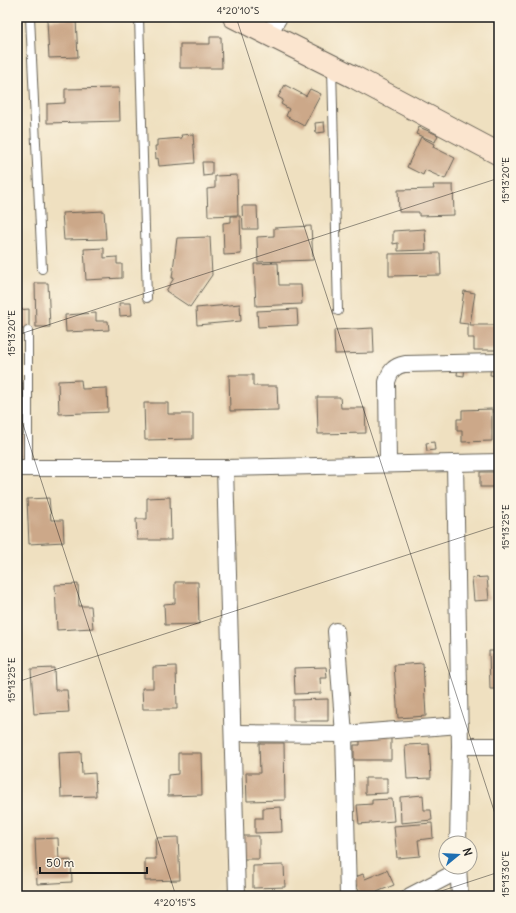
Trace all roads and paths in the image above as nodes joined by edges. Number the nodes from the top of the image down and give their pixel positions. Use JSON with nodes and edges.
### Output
{"nodes":[{"id":1,"x":30,"y":17,"type":"edge"},
{"id":2,"x":139,"y":17,"type":"edge"},
{"id":3,"x":234,"y":17,"type":"edge"},
{"id":4,"x":273,"y":26,"type":"edge"},
{"id":5,"x":332,"y":65,"type":"junction"},
{"id":6,"x":499,"y":154,"type":"edge"},
{"id":7,"x":42,"y":270,"type":"dead end"},
{"id":8,"x":147,"y":298,"type":"dead end"},
{"id":9,"x":338,"y":310,"type":"dead end"},
{"id":10,"x":28,"y":331,"type":"dead end"},
{"id":11,"x":499,"y":362,"type":"edge"},
{"id":12,"x":499,"y":462,"type":"edge"},
{"id":13,"x":455,"y":463,"type":"junction"},
{"id":14,"x":388,"y":464,"type":"junction"},
{"id":15,"x":22,"y":468,"type":"edge"},
{"id":16,"x":225,"y":468,"type":"junction"},
{"id":17,"x":336,"y":631,"type":"dead end"},
{"id":18,"x":460,"y":725,"type":"junction"},
{"id":19,"x":233,"y":733,"type":"junction"},
{"id":20,"x":344,"y":734,"type":"junction"},
{"id":21,"x":460,"y":746,"type":"junction"},
{"id":22,"x":499,"y":746,"type":"edge"},
{"id":23,"x":458,"y":835,"type":"edge"},
{"id":24,"x":447,"y":875,"type":"edge"},
{"id":25,"x":458,"y":875,"type":"edge"},
{"id":26,"x":237,"y":896,"type":"edge"},
{"id":27,"x":348,"y":896,"type":"edge"},
{"id":28,"x":410,"y":896,"type":"edge"},
{"id":29,"x":460,"y":896,"type":"edge"}],
"edges":[{"from":1,"to":7,"type":"lane"},
{"from":2,"to":8,"type":"lane"},
{"from":3,"to":4,"type":"main road"},
{"from":4,"to":5,"type":"main road"},
{"from":5,"to":6,"type":"main road"},
{"from":5,"to":9,"type":"lane"},
{"from":10,"to":15,"type":"lane"},
{"from":11,"to":14,"type":"street"},
{"from":12,"to":13,"type":"street"},
{"from":13,"to":14,"type":"street"},
{"from":13,"to":18,"type":"street"},
{"from":14,"to":16,"type":"street"},
{"from":15,"to":16,"type":"street"},
{"from":16,"to":19,"type":"street"},
{"from":17,"to":20,"type":"street"},
{"from":18,"to":20,"type":"street"},
{"from":18,"to":21,"type":"street"},
{"from":19,"to":20,"type":"street"},
{"from":19,"to":26,"type":"street"},
{"from":20,"to":27,"type":"street"},
{"from":21,"to":22,"type":"street"},
{"from":21,"to":23,"type":"street"},
{"from":24,"to":28,"type":"street"},
{"from":25,"to":29,"type":"street"}]}
